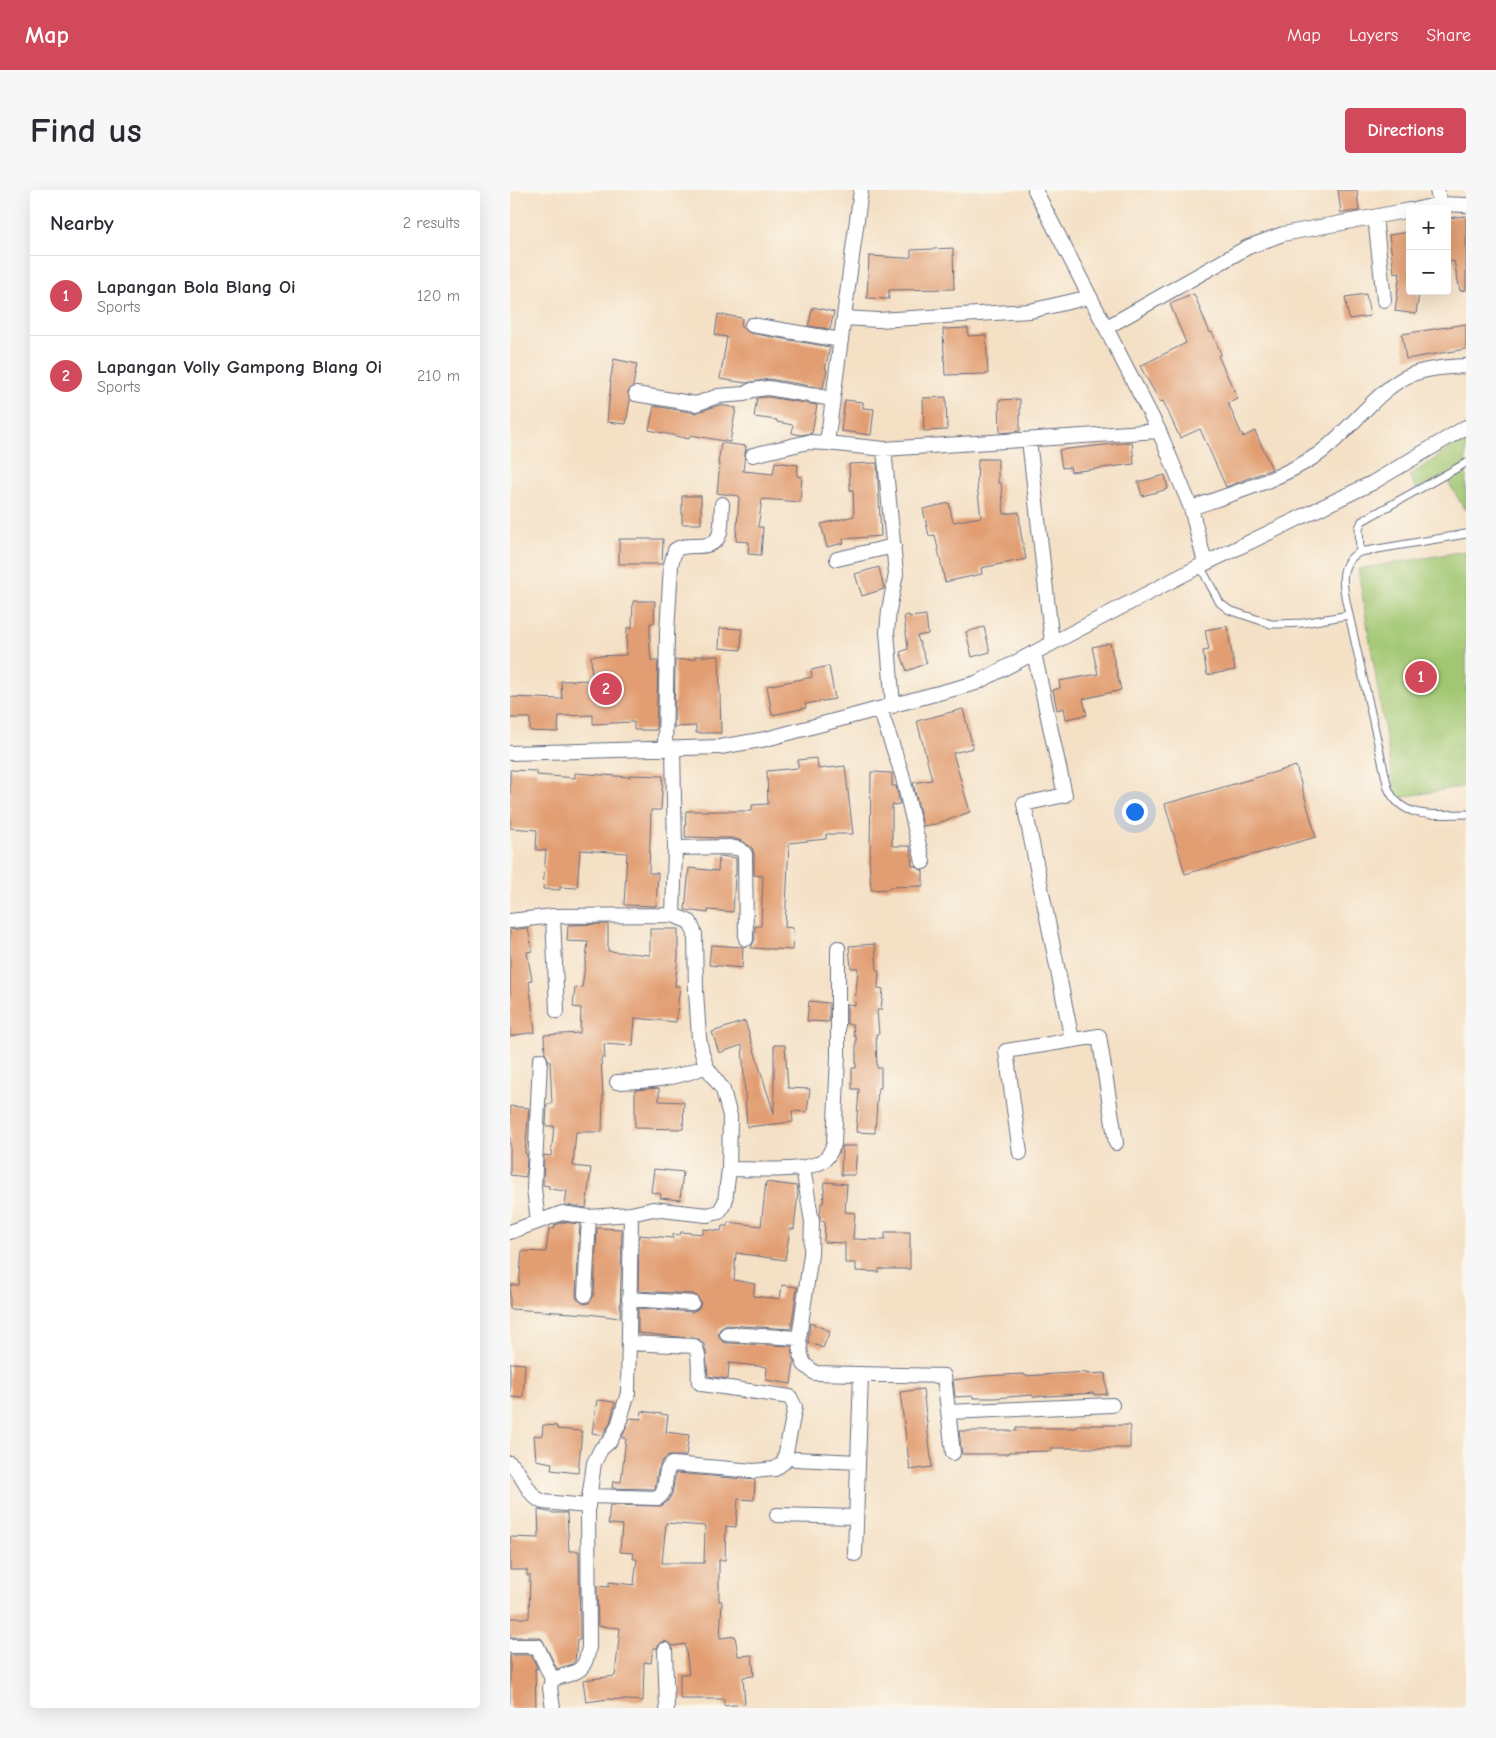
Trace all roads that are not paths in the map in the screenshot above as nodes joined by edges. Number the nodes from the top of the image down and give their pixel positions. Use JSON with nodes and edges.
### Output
{"nodes":[{"id":1,"x":861,"y":190,"type":"edge"},
{"id":2,"x":1035,"y":190,"type":"edge"},
{"id":3,"x":1437,"y":190,"type":"edge"},
{"id":4,"x":1440,"y":204,"type":"junction"},
{"id":5,"x":1436,"y":205,"type":"edge"},
{"id":6,"x":1466,"y":205,"type":"edge"},
{"id":7,"x":1406,"y":211,"type":"edge"},
{"id":8,"x":1375,"y":217,"type":"junction"},
{"id":9,"x":1090,"y":297,"type":"junction"},
{"id":10,"x":1384,"y":300,"type":"dead end"},
{"id":11,"x":844,"y":318,"type":"junction"},
{"id":12,"x":752,"y":326,"type":"dead end"},
{"id":13,"x":1107,"y":328,"type":"junction"},
{"id":14,"x":841,"y":340,"type":"junction"},
{"id":15,"x":1466,"y":366,"type":"edge"},
{"id":16,"x":636,"y":394,"type":"dead end"},
{"id":17,"x":833,"y":399,"type":"junction"},
{"id":18,"x":1466,"y":427,"type":"edge"},
{"id":19,"x":1159,"y":431,"type":"junction"},
{"id":20,"x":1029,"y":440,"type":"junction"},
{"id":21,"x":827,"y":443,"type":"junction"},
{"id":22,"x":884,"y":449,"type":"junction"},
{"id":23,"x":753,"y":455,"type":"dead end"},
{"id":24,"x":1466,"y":463,"type":"edge"},
{"id":25,"x":722,"y":504,"type":"dead end"},
{"id":26,"x":1191,"y":508,"type":"junction"},
{"id":27,"x":1466,"y":534,"type":"edge"},
{"id":28,"x":894,"y":546,"type":"junction"},
{"id":29,"x":1360,"y":552,"type":"junction"},
{"id":30,"x":837,"y":559,"type":"dead end"},
{"id":31,"x":1202,"y":564,"type":"junction"},
{"id":32,"x":1349,"y":616,"type":"junction"},
{"id":33,"x":1052,"y":643,"type":"junction"},
{"id":34,"x":1034,"y":653,"type":"junction"},
{"id":35,"x":887,"y":708,"type":"junction"},
{"id":36,"x":669,"y":749,"type":"junction"},
{"id":37,"x":510,"y":753,"type":"edge"},
{"id":38,"x":1466,"y":814,"type":"edge"},
{"id":39,"x":675,"y":848,"type":"junction"},
{"id":40,"x":923,"y":862,"type":"dead end"},
{"id":41,"x":674,"y":915,"type":"junction"},
{"id":42,"x":553,"y":916,"type":"junction"},
{"id":43,"x":510,"y":921,"type":"edge"},
{"id":44,"x":746,"y":939,"type":"dead end"},
{"id":45,"x":838,"y":948,"type":"dead end"},
{"id":46,"x":557,"y":1011,"type":"dead end"},
{"id":47,"x":1072,"y":1040,"type":"junction"},
{"id":48,"x":540,"y":1060,"type":"dead end"},
{"id":49,"x":706,"y":1066,"type":"junction"},
{"id":50,"x":617,"y":1082,"type":"dead end"},
{"id":51,"x":1116,"y":1143,"type":"dead end"},
{"id":52,"x":1020,"y":1153,"type":"dead end"},
{"id":53,"x":803,"y":1168,"type":"junction"},
{"id":54,"x":729,"y":1170,"type":"junction"},
{"id":55,"x":631,"y":1214,"type":"junction"},
{"id":56,"x":589,"y":1217,"type":"junction"},
{"id":57,"x":538,"y":1222,"type":"junction"},
{"id":58,"x":510,"y":1232,"type":"edge"},
{"id":59,"x":585,"y":1294,"type":"dead end"},
{"id":60,"x":629,"y":1299,"type":"junction"},
{"id":61,"x":692,"y":1303,"type":"dead end"},
{"id":62,"x":727,"y":1334,"type":"dead end"},
{"id":63,"x":799,"y":1338,"type":"junction"},
{"id":64,"x":629,"y":1344,"type":"junction"},
{"id":65,"x":861,"y":1374,"type":"junction"},
{"id":66,"x":1112,"y":1405,"type":"dead end"},
{"id":67,"x":948,"y":1412,"type":"junction"},
{"id":68,"x":953,"y":1453,"type":"dead end"},
{"id":69,"x":796,"y":1460,"type":"dead end"},
{"id":70,"x":858,"y":1462,"type":"junction"},
{"id":71,"x":510,"y":1464,"type":"edge"},
{"id":72,"x":588,"y":1501,"type":"junction"},
{"id":73,"x":777,"y":1515,"type":"dead end"},
{"id":74,"x":856,"y":1517,"type":"junction"},
{"id":75,"x":856,"y":1554,"type":"dead end"},
{"id":76,"x":510,"y":1646,"type":"edge"},
{"id":77,"x":665,"y":1650,"type":"dead end"},
{"id":78,"x":552,"y":1678,"type":"junction"},
{"id":79,"x":553,"y":1708,"type":"edge"},
{"id":80,"x":667,"y":1708,"type":"edge"}],
"edges":[{"from":1,"to":11,"type":"street"},
{"from":2,"to":9,"type":"street"},
{"from":3,"to":4,"type":"street"},
{"from":4,"to":5,"type":"street"},
{"from":4,"to":6,"type":"street"},
{"from":7,"to":8,"type":"street"},
{"from":8,"to":10,"type":"street"},
{"from":8,"to":13,"type":"street"},
{"from":9,"to":11,"type":"street"},
{"from":9,"to":13,"type":"street"},
{"from":11,"to":14,"type":"street"},
{"from":12,"to":14,"type":"street"},
{"from":13,"to":19,"type":"street"},
{"from":14,"to":17,"type":"street"},
{"from":15,"to":26,"type":"street"},
{"from":16,"to":17,"type":"street"},
{"from":17,"to":21,"type":"street"},
{"from":18,"to":31,"type":"street"},
{"from":19,"to":20,"type":"street"},
{"from":19,"to":26,"type":"street"},
{"from":20,"to":22,"type":"street"},
{"from":20,"to":33,"type":"street"},
{"from":21,"to":22,"type":"street"},
{"from":21,"to":23,"type":"street"},
{"from":22,"to":28,"type":"street"},
{"from":24,"to":29,"type":"lane"},
{"from":25,"to":36,"type":"street"},
{"from":26,"to":31,"type":"street"},
{"from":27,"to":29,"type":"lane"},
{"from":28,"to":30,"type":"street"},
{"from":28,"to":35,"type":"street"},
{"from":29,"to":32,"type":"lane"},
{"from":31,"to":32,"type":"lane"},
{"from":31,"to":33,"type":"street"},
{"from":32,"to":38,"type":"lane"},
{"from":33,"to":34,"type":"street"},
{"from":34,"to":35,"type":"street"},
{"from":34,"to":47,"type":"street"},
{"from":35,"to":36,"type":"street"},
{"from":35,"to":40,"type":"street"},
{"from":36,"to":37,"type":"street"},
{"from":36,"to":39,"type":"street"},
{"from":39,"to":41,"type":"street"},
{"from":39,"to":44,"type":"street"},
{"from":41,"to":42,"type":"street"},
{"from":41,"to":49,"type":"street"},
{"from":42,"to":43,"type":"street"},
{"from":42,"to":46,"type":"street"},
{"from":45,"to":53,"type":"street"},
{"from":47,"to":51,"type":"street"},
{"from":47,"to":52,"type":"street"},
{"from":48,"to":57,"type":"street"},
{"from":49,"to":50,"type":"street"},
{"from":49,"to":54,"type":"street"},
{"from":53,"to":54,"type":"street"},
{"from":53,"to":63,"type":"street"},
{"from":54,"to":55,"type":"street"},
{"from":55,"to":56,"type":"street"},
{"from":55,"to":60,"type":"street"},
{"from":56,"to":57,"type":"street"},
{"from":56,"to":59,"type":"street"},
{"from":57,"to":58,"type":"street"},
{"from":60,"to":61,"type":"street"},
{"from":60,"to":64,"type":"street"},
{"from":62,"to":63,"type":"street"},
{"from":63,"to":65,"type":"street"},
{"from":64,"to":72,"type":"street"},
{"from":64,"to":72,"type":"street"},
{"from":65,"to":67,"type":"street"},
{"from":65,"to":70,"type":"street"},
{"from":66,"to":67,"type":"street"},
{"from":67,"to":68,"type":"street"},
{"from":69,"to":70,"type":"street"},
{"from":70,"to":74,"type":"street"},
{"from":71,"to":72,"type":"street"},
{"from":72,"to":78,"type":"street"},
{"from":73,"to":74,"type":"street"},
{"from":74,"to":75,"type":"street"},
{"from":76,"to":78,"type":"street"},
{"from":77,"to":80,"type":"street"},
{"from":78,"to":79,"type":"street"}]}
